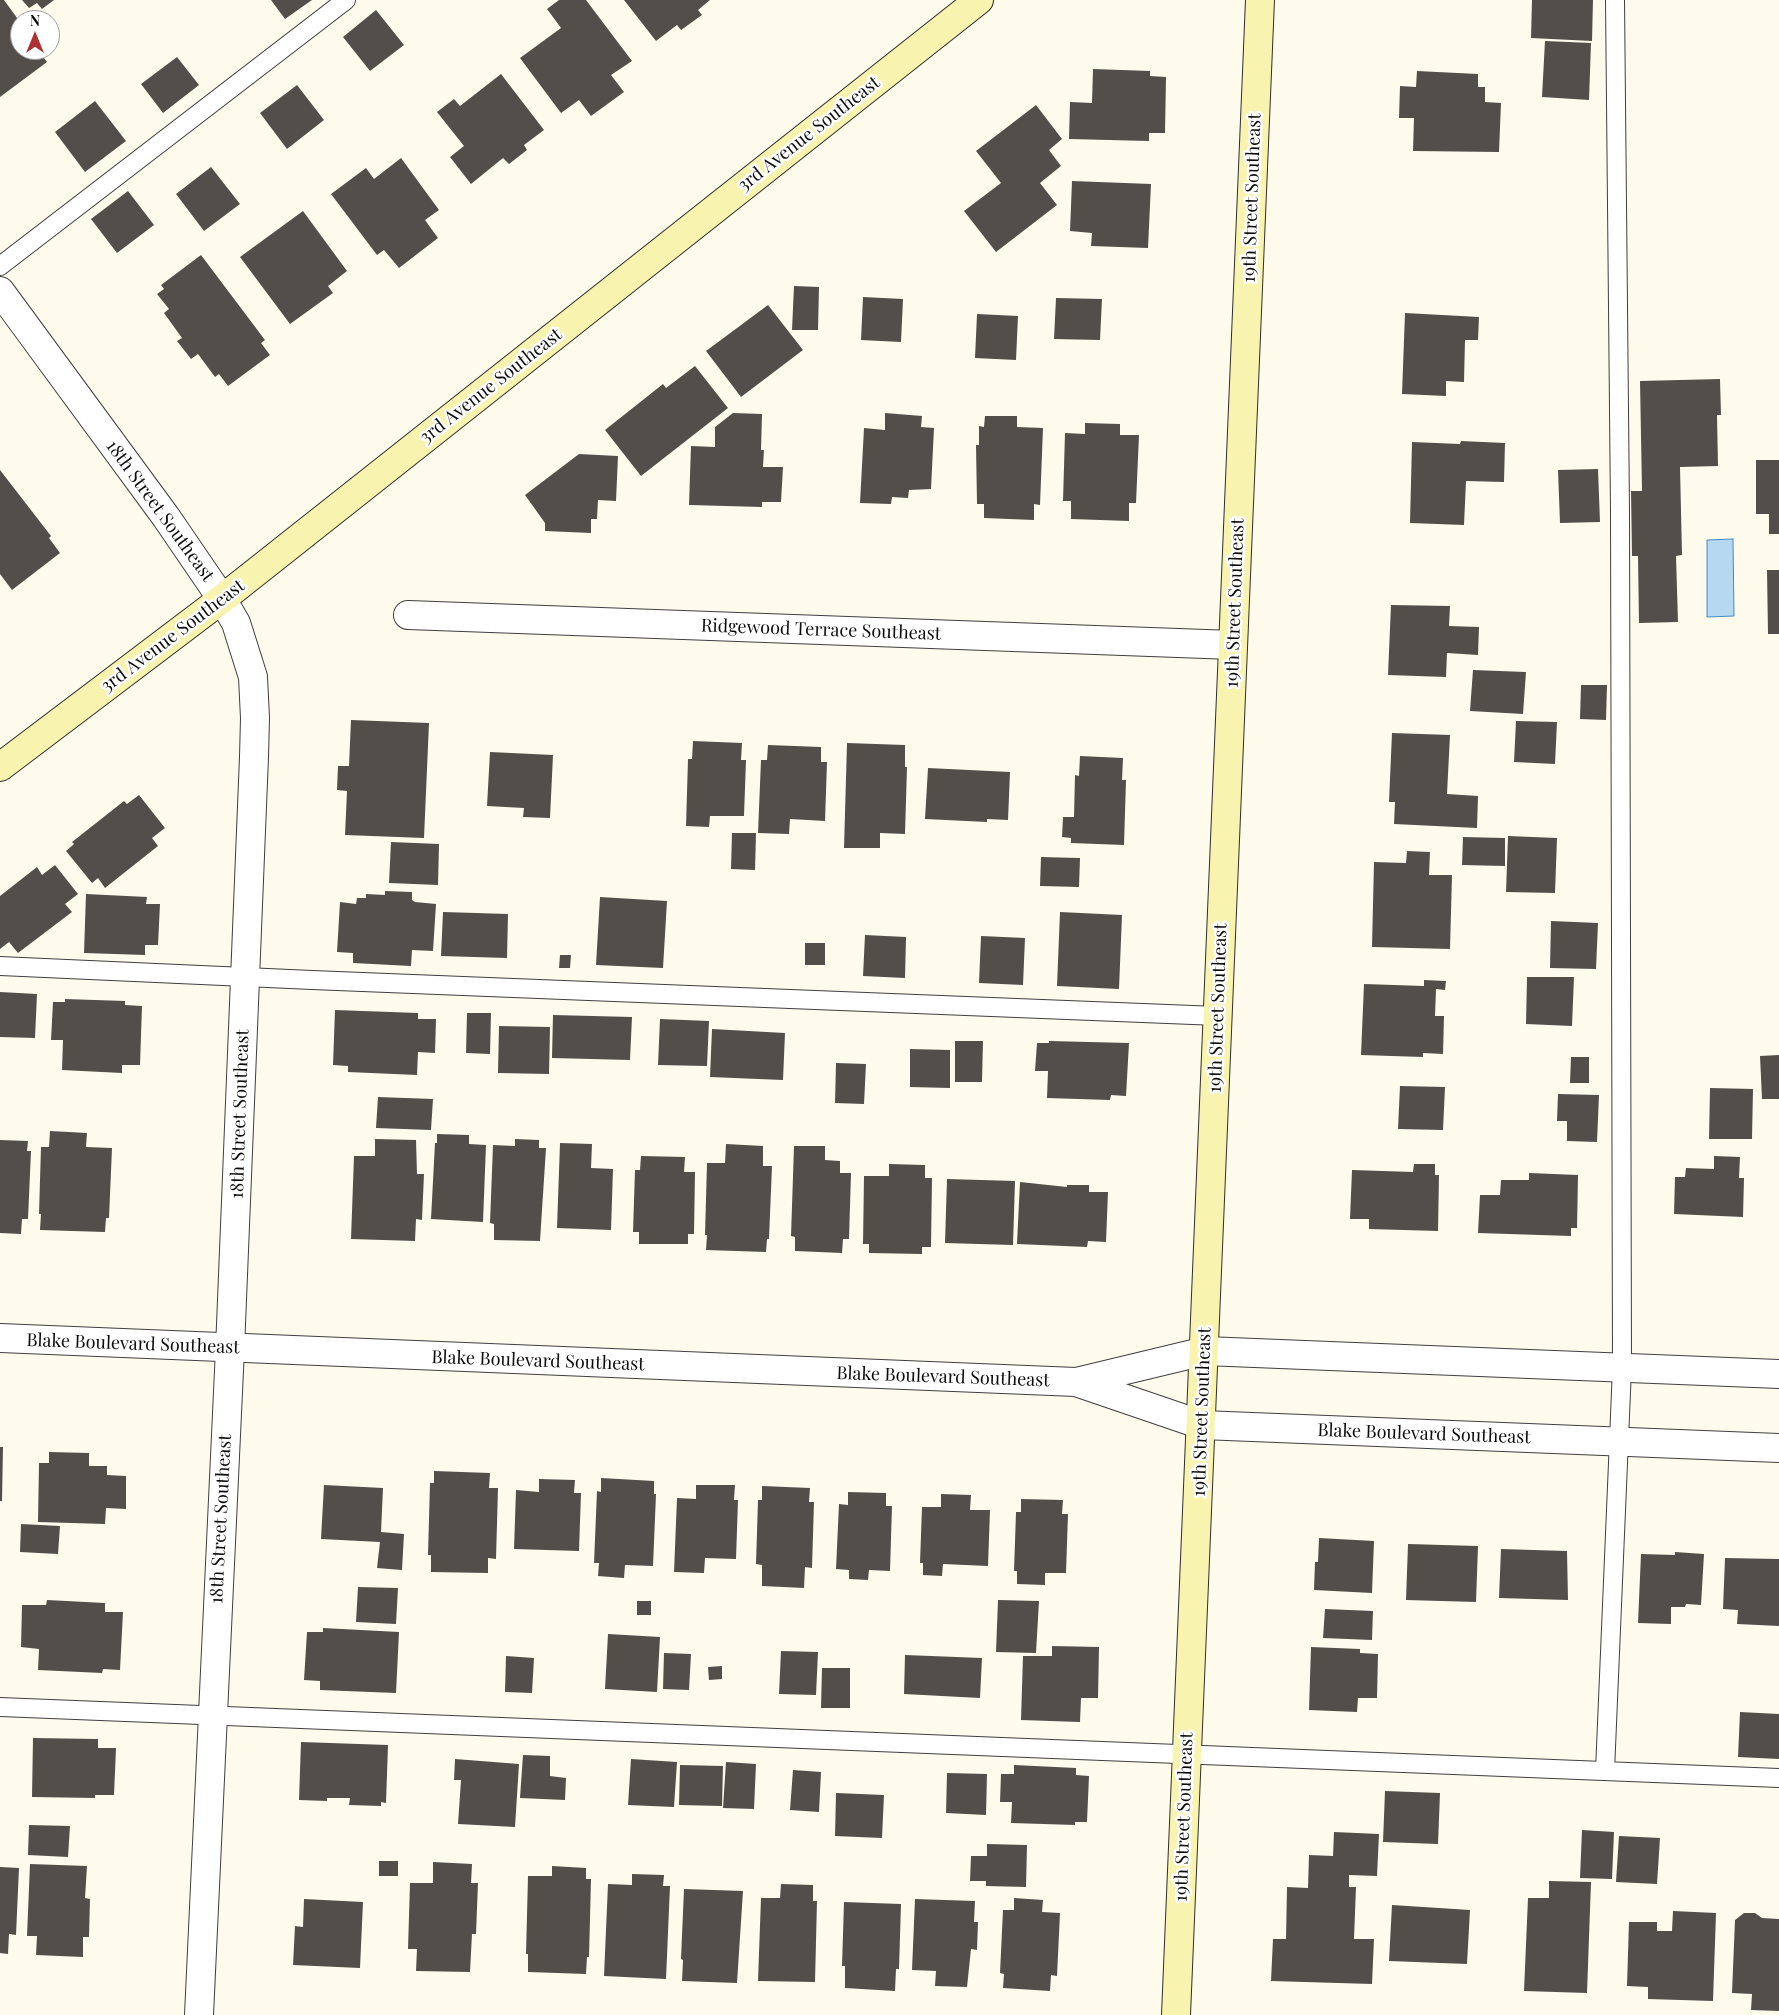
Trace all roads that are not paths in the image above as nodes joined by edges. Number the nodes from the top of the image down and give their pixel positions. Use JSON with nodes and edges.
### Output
{"nodes":[{"id":1,"x":346,"y":0,"type":"edge"},
{"id":2,"x":978,"y":0,"type":"edge"},
{"id":3,"x":1260,"y":0,"type":"edge"},
{"id":4,"x":1615,"y":0,"type":"edge"},
{"id":5,"x":0,"y":266,"type":"edge"},
{"id":6,"x":0,"y":291,"type":"edge"},
{"id":7,"x":222,"y":599,"type":"junction"},
{"id":8,"x":408,"y":615,"type":"dead end"},
{"id":9,"x":1233,"y":645,"type":"junction"},
{"id":10,"x":0,"y":767,"type":"edge"},
{"id":11,"x":0,"y":966,"type":"edge"},
{"id":12,"x":245,"y":978,"type":"junction"},
{"id":13,"x":1218,"y":1016,"type":"junction"},
{"id":14,"x":0,"y":1338,"type":"edge"},
{"id":15,"x":230,"y":1348,"type":"junction"},
{"id":16,"x":1205,"y":1351,"type":"junction"},
{"id":17,"x":1622,"y":1368,"type":"junction"},
{"id":18,"x":1779,"y":1374,"type":"edge"},
{"id":19,"x":1076,"y":1382,"type":"junction"},
{"id":20,"x":1202,"y":1425,"type":"junction"},
{"id":21,"x":1619,"y":1442,"type":"junction"},
{"id":22,"x":1779,"y":1448,"type":"edge"},
{"id":23,"x":0,"y":1707,"type":"edge"},
{"id":24,"x":211,"y":1716,"type":"junction"},
{"id":25,"x":1187,"y":1755,"type":"junction"},
{"id":26,"x":1606,"y":1771,"type":"junction"},
{"id":27,"x":1779,"y":1778,"type":"edge"},
{"id":28,"x":199,"y":2015,"type":"edge"},
{"id":29,"x":1176,"y":2015,"type":"edge"}],
"edges":[{"from":1,"to":5,"type":"lane"},
{"from":2,"to":7,"type":"main road","name":"3rd Avenue Southeast"},
{"from":3,"to":9,"type":"main road","name":"19th Street Southeast"},
{"from":4,"to":17,"type":"lane"},
{"from":6,"to":7,"type":"street","name":"18th Street Southeast"},
{"from":7,"to":10,"type":"main road","name":"3rd Avenue Southeast"},
{"from":7,"to":12,"type":"street","name":"18th Street Southeast"},
{"from":8,"to":9,"type":"street","name":"Ridgewood Terrace Southeast"},
{"from":9,"to":13,"type":"main road","name":"19th Street Southeast"},
{"from":11,"to":12,"type":"lane"},
{"from":12,"to":13,"type":"lane"},
{"from":12,"to":15,"type":"street","name":"18th Street Southeast"},
{"from":13,"to":16,"type":"main road","name":"19th Street Southeast"},
{"from":14,"to":15,"type":"street","name":"Blake Boulevard Southeast"},
{"from":15,"to":19,"type":"street","name":"Blake Boulevard Southeast"},
{"from":15,"to":24,"type":"street","name":"18th Street Southeast"},
{"from":16,"to":17,"type":"street","name":"Blake Boulevard Southeast"},
{"from":16,"to":19,"type":"street","name":"Blake Boulevard Southeast"},
{"from":16,"to":20,"type":"main road","name":"19th Street Southeast"},
{"from":17,"to":18,"type":"street","name":"Blake Boulevard Southeast"},
{"from":17,"to":21,"type":"lane"},
{"from":19,"to":20,"type":"street","name":"Blake Boulevard Southeast"},
{"from":20,"to":21,"type":"street","name":"Blake Boulevard Southeast"},
{"from":20,"to":25,"type":"main road","name":"19th Street Southeast"},
{"from":21,"to":22,"type":"street","name":"Blake Boulevard Southeast"},
{"from":21,"to":26,"type":"lane"},
{"from":23,"to":24,"type":"lane"},
{"from":24,"to":25,"type":"lane"},
{"from":24,"to":28,"type":"street","name":"18th Street Southeast"},
{"from":25,"to":26,"type":"lane"},
{"from":25,"to":29,"type":"main road","name":"19th Street Southeast"},
{"from":26,"to":27,"type":"lane"}]}
